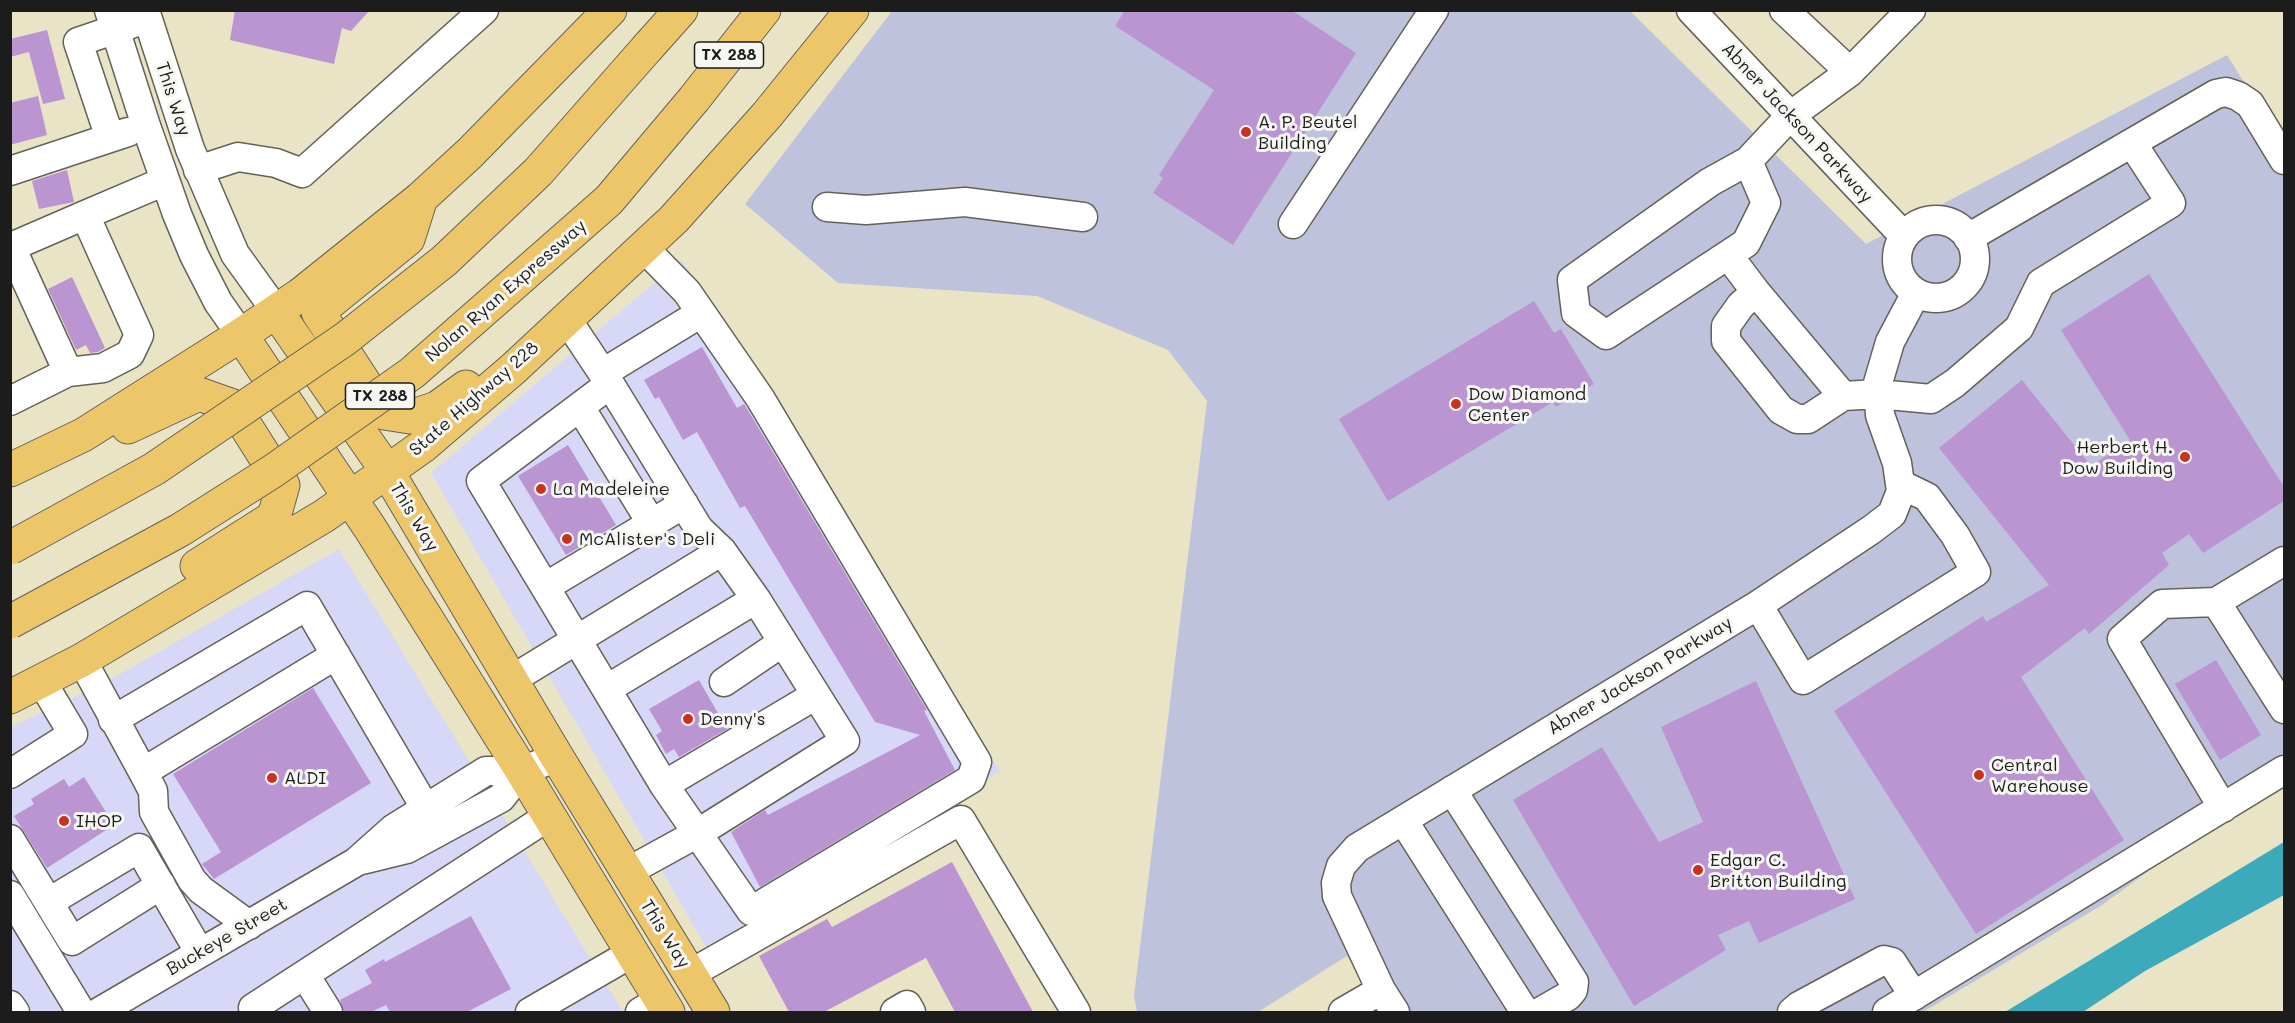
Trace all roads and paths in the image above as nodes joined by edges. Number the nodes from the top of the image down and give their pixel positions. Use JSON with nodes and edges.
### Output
{"nodes":[{"id":1,"x":484,"y":10,"type":"edge"},
{"id":2,"x":610,"y":10,"type":"edge"},
{"id":3,"x":681,"y":10,"type":"edge"},
{"id":4,"x":764,"y":10,"type":"edge"},
{"id":5,"x":852,"y":10,"type":"edge"},
{"id":6,"x":1434,"y":10,"type":"edge"},
{"id":7,"x":1691,"y":10,"type":"edge"},
{"id":8,"x":1784,"y":10,"type":"edge"},
{"id":9,"x":1911,"y":10,"type":"edge"},
{"id":10,"x":146,"y":14,"type":"edge"},
{"id":11,"x":112,"y":20,"type":"edge"},
{"id":12,"x":1850,"y":72,"type":"junction"},
{"id":13,"x":1790,"y":116,"type":"junction"},
{"id":14,"x":146,"y":126,"type":"junction"},
{"id":15,"x":110,"y":138,"type":"junction"},
{"id":16,"x":2132,"y":143,"type":"junction"},
{"id":17,"x":194,"y":159,"type":"junction"},
{"id":18,"x":2284,"y":160,"type":"edge"},
{"id":19,"x":1748,"y":161,"type":"junction"},
{"id":20,"x":10,"y":171,"type":"edge"},
{"id":21,"x":161,"y":172,"type":"junction"},
{"id":22,"x":421,"y":198,"type":"junction"},
{"id":23,"x":827,"y":207,"type":"dead end"},
{"id":24,"x":85,"y":215,"type":"junction"},
{"id":25,"x":1083,"y":217,"type":"dead end"},
{"id":26,"x":1293,"y":224,"type":"dead end"},
{"id":27,"x":1904,"y":236,"type":"junction"},
{"id":28,"x":1968,"y":238,"type":"junction"},
{"id":29,"x":11,"y":247,"type":"edge"},
{"id":30,"x":644,"y":248,"type":"junction"},
{"id":31,"x":1728,"y":255,"type":"junction"},
{"id":32,"x":1756,"y":292,"type":"junction"},
{"id":33,"x":1916,"y":293,"type":"junction"},
{"id":34,"x":276,"y":311,"type":"junction"},
{"id":35,"x":701,"y":313,"type":"junction"},
{"id":36,"x":566,"y":318,"type":"junction"},
{"id":37,"x":241,"y":335,"type":"junction"},
{"id":38,"x":513,"y":369,"type":"junction"},
{"id":39,"x":68,"y":372,"type":"junction"},
{"id":40,"x":606,"y":379,"type":"junction"},
{"id":41,"x":1878,"y":394,"type":"junction"},
{"id":42,"x":1843,"y":396,"type":"junction"},
{"id":43,"x":10,"y":401,"type":"edge"},
{"id":44,"x":580,"y":407,"type":"junction"},
{"id":45,"x":83,"y":435,"type":"junction"},
{"id":46,"x":10,"y":471,"type":"edge"},
{"id":47,"x":387,"y":471,"type":"junction"},
{"id":48,"x":1900,"y":484,"type":"junction"},
{"id":49,"x":350,"y":497,"type":"junction"},
{"id":50,"x":684,"y":504,"type":"junction"},
{"id":51,"x":652,"y":524,"type":"junction"},
{"id":52,"x":10,"y":548,"type":"edge"},
{"id":53,"x":722,"y":550,"type":"junction"},
{"id":54,"x":2284,"y":561,"type":"edge"},
{"id":55,"x":544,"y":587,"type":"junction"},
{"id":56,"x":756,"y":599,"type":"junction"},
{"id":57,"x":2216,"y":602,"type":"junction"},
{"id":58,"x":1758,"y":604,"type":"junction"},
{"id":59,"x":170,"y":607,"type":"junction"},
{"id":60,"x":10,"y":622,"type":"edge"},
{"id":61,"x":576,"y":639,"type":"junction"},
{"id":62,"x":783,"y":642,"type":"junction"},
{"id":63,"x":336,"y":655,"type":"junction"},
{"id":64,"x":82,"y":660,"type":"junction"},
{"id":65,"x":511,"y":680,"type":"junction"},
{"id":66,"x":42,"y":682,"type":"junction"},
{"id":67,"x":724,"y":682,"type":"dead end"},
{"id":68,"x":607,"y":689,"type":"junction"},
{"id":69,"x":816,"y":696,"type":"junction"},
{"id":70,"x":10,"y":697,"type":"edge"},
{"id":71,"x":2284,"y":708,"type":"edge"},
{"id":72,"x":113,"y":720,"type":"junction"},
{"id":73,"x":557,"y":757,"type":"junction"},
{"id":74,"x":2284,"y":770,"type":"edge"},
{"id":75,"x":143,"y":771,"type":"junction"},
{"id":76,"x":522,"y":771,"type":"junction"},
{"id":77,"x":10,"y":774,"type":"edge"},
{"id":78,"x":664,"y":784,"type":"junction"},
{"id":79,"x":1452,"y":790,"type":"junction"},
{"id":80,"x":2223,"y":807,"type":"junction"},
{"id":81,"x":426,"y":809,"type":"junction"},
{"id":82,"x":549,"y":816,"type":"junction"},
{"id":83,"x":1403,"y":820,"type":"junction"},
{"id":84,"x":698,"y":833,"type":"junction"},
{"id":85,"x":10,"y":839,"type":"edge"},
{"id":86,"x":356,"y":862,"type":"junction"},
{"id":87,"x":627,"y":872,"type":"junction"},
{"id":88,"x":160,"y":885,"type":"junction"},
{"id":89,"x":10,"y":895,"type":"edge"},
{"id":90,"x":49,"y":902,"type":"junction"},
{"id":91,"x":249,"y":925,"type":"junction"},
{"id":92,"x":200,"y":953,"type":"junction"},
{"id":93,"x":632,"y":953,"type":"junction"},
{"id":94,"x":690,"y":974,"type":"junction"},
{"id":95,"x":305,"y":975,"type":"junction"},
{"id":96,"x":1914,"y":996,"type":"junction"},
{"id":97,"x":1388,"y":1001,"type":"edge"},
{"id":98,"x":10,"y":1005,"type":"edge"},
{"id":99,"x":656,"y":1008,"type":"edge"},
{"id":100,"x":15,"y":1012,"type":"edge"},
{"id":101,"x":81,"y":1012,"type":"edge"},
{"id":102,"x":99,"y":1012,"type":"edge"},
{"id":103,"x":256,"y":1012,"type":"edge"},
{"id":104,"x":328,"y":1012,"type":"edge"},
{"id":105,"x":530,"y":1012,"type":"edge"},
{"id":106,"x":713,"y":1012,"type":"edge"},
{"id":107,"x":896,"y":1012,"type":"edge"},
{"id":108,"x":911,"y":1012,"type":"edge"},
{"id":109,"x":1076,"y":1012,"type":"edge"},
{"id":110,"x":1343,"y":1012,"type":"edge"},
{"id":111,"x":1525,"y":1012,"type":"edge"},
{"id":112,"x":1540,"y":1012,"type":"edge"},
{"id":113,"x":1792,"y":1012,"type":"edge"},
{"id":114,"x":1887,"y":1012,"type":"edge"}],
"edges":[{"from":1,"to":17,"type":"street"},
{"from":2,"to":22,"type":"main road"},
{"from":3,"to":52,"type":"main road","bridge":true},
{"from":4,"to":60,"type":"main road","name":"Nolan Ryan Expressway","number":"TX 288","bridge":true},
{"from":5,"to":30,"type":"main road","name":"State Highway 228"},
{"from":6,"to":26,"type":"street"},
{"from":7,"to":13,"type":"street","name":"Abner Jackson Parkway"},
{"from":8,"to":12,"type":"street"},
{"from":9,"to":12,"type":"street"},
{"from":10,"to":11,"type":"street"},
{"from":10,"to":17,"type":"street","name":"This Way"},
{"from":11,"to":14,"type":"street","name":"This Way"},
{"from":11,"to":15,"type":"street"},
{"from":12,"to":13,"type":"street"},
{"from":13,"to":19,"type":"street"},
{"from":13,"to":27,"type":"street","name":"Abner Jackson Parkway"},
{"from":14,"to":15,"type":"street"},
{"from":14,"to":21,"type":"street","name":"This Way"},
{"from":15,"to":20,"type":"street"},
{"from":16,"to":18,"type":"street"},
{"from":16,"to":28,"type":"street"},
{"from":16,"to":41,"type":"street"},
{"from":17,"to":21,"type":"street"},
{"from":17,"to":34,"type":"street","name":"This Way"},
{"from":19,"to":31,"type":"street"},
{"from":19,"to":31,"type":"street"},
{"from":21,"to":24,"type":"street"},
{"from":21,"to":37,"type":"street","name":"This Way"},
{"from":22,"to":34,"type":"main road"},
{"from":22,"to":38,"type":"main road"},
{"from":23,"to":25,"type":"street"},
{"from":24,"to":29,"type":"street"},
{"from":24,"to":39,"type":"street"},
{"from":27,"to":28,"type":"street"},
{"from":27,"to":33,"type":"street"},
{"from":28,"to":33,"type":"street"},
{"from":29,"to":39,"type":"street"},
{"from":30,"to":35,"type":"street"},
{"from":30,"to":36,"type":"main road","name":"State Highway 228"},
{"from":31,"to":32,"type":"street"},
{"from":32,"to":42,"type":"street"},
{"from":32,"to":42,"type":"street"},
{"from":33,"to":41,"type":"street","name":"Abner Jackson Parkway"},
{"from":34,"to":37,"type":"main road"},
{"from":34,"to":47,"type":"main road","name":"This Way"},
{"from":35,"to":40,"type":"street"},
{"from":35,"to":84,"type":"street"},
{"from":36,"to":38,"type":"main road","name":"State Highway 228"},
{"from":36,"to":40,"type":"street"},
{"from":37,"to":45,"type":"main road"},
{"from":37,"to":49,"type":"main road","name":"This Way"},
{"from":38,"to":47,"type":"main road","name":"State Highway 228"},
{"from":39,"to":43,"type":"street"},
{"from":40,"to":44,"type":"street"},
{"from":40,"to":50,"type":"street"},
{"from":41,"to":42,"type":"street"},
{"from":41,"to":48,"type":"street","name":"Abner Jackson Parkway"},
{"from":44,"to":51,"type":"street"},
{"from":44,"to":55,"type":"street"},
{"from":45,"to":46,"type":"main road"},
{"from":45,"to":59,"type":"main road"},
{"from":47,"to":49,"type":"main road","name":"State Highway 228"},
{"from":47,"to":65,"type":"main road","name":"This Way"},
{"from":48,"to":58,"type":"street","name":"Abner Jackson Parkway"},
{"from":48,"to":58,"type":"street"},
{"from":49,"to":59,"type":"main road","name":"State Highway 228"},
{"from":49,"to":76,"type":"main road","name":"This Way"},
{"from":50,"to":51,"type":"street"},
{"from":50,"to":53,"type":"street"},
{"from":51,"to":55,"type":"street"},
{"from":53,"to":56,"type":"street"},
{"from":53,"to":61,"type":"street"},
{"from":54,"to":57,"type":"street"},
{"from":55,"to":61,"type":"street"},
{"from":56,"to":62,"type":"street"},
{"from":56,"to":68,"type":"street"},
{"from":57,"to":71,"type":"street"},
{"from":57,"to":80,"type":"street"},
{"from":58,"to":79,"type":"street","name":"Abner Jackson Parkway"},
{"from":59,"to":64,"type":"main road","name":"State Highway 228"},
{"from":61,"to":65,"type":"street"},
{"from":61,"to":68,"type":"street"},
{"from":62,"to":67,"type":"street"},
{"from":62,"to":69,"type":"street"},
{"from":63,"to":72,"type":"street"},
{"from":63,"to":75,"type":"street"},
{"from":63,"to":81,"type":"street"},
{"from":64,"to":66,"type":"main road","name":"State Highway 228"},
{"from":64,"to":72,"type":"street"},
{"from":65,"to":73,"type":"main road","name":"This Way"},
{"from":66,"to":70,"type":"main road","name":"State Highway 228"},
{"from":66,"to":77,"type":"street"},
{"from":68,"to":78,"type":"street"},
{"from":69,"to":78,"type":"street"},
{"from":69,"to":84,"type":"street"},
{"from":72,"to":75,"type":"street"},
{"from":73,"to":76,"type":"street","name":"Buckeye Street"},
{"from":73,"to":87,"type":"main road","name":"This Way"},
{"from":74,"to":80,"type":"street"},
{"from":75,"to":91,"type":"street"},
{"from":76,"to":81,"type":"street","name":"Buckeye Street"},
{"from":76,"to":82,"type":"main road","name":"This Way"},
{"from":76,"to":86,"type":"street","name":"Buckeye Street"},
{"from":78,"to":84,"type":"street"},
{"from":79,"to":83,"type":"street","name":"Abner Jackson Parkway"},
{"from":79,"to":112,"type":"street"},
{"from":80,"to":96,"type":"street"},
{"from":81,"to":86,"type":"street","name":"Buckeye Street"},
{"from":82,"to":93,"type":"main road","name":"This Way"},
{"from":82,"to":95,"type":"street"},
{"from":83,"to":97,"type":"street","name":"Abner Jackson Parkway"},
{"from":83,"to":111,"type":"street"},
{"from":84,"to":87,"type":"street"},
{"from":85,"to":90,"type":"street"},
{"from":86,"to":91,"type":"street","name":"Buckeye Street"},
{"from":87,"to":94,"type":"main road","name":"This Way"},
{"from":88,"to":90,"type":"street"},
{"from":88,"to":90,"type":"street"},
{"from":88,"to":92,"type":"street"},
{"from":89,"to":101,"type":"street"},
{"from":91,"to":92,"type":"street","name":"Buckeye Street"},
{"from":92,"to":102,"type":"street","name":"Buckeye Street"},
{"from":93,"to":99,"type":"main road","name":"This Way"},
{"from":93,"to":105,"type":"street"},
{"from":94,"to":106,"type":"main road","name":"This Way"},
{"from":94,"to":109,"type":"street"},
{"from":95,"to":103,"type":"street"},
{"from":95,"to":104,"type":"street"},
{"from":96,"to":113,"type":"street"},
{"from":96,"to":114,"type":"street"},
{"from":97,"to":110,"type":"street","name":"Abner Jackson Parkway"},
{"from":98,"to":100,"type":"street"},
{"from":107,"to":108,"type":"street"}]}
